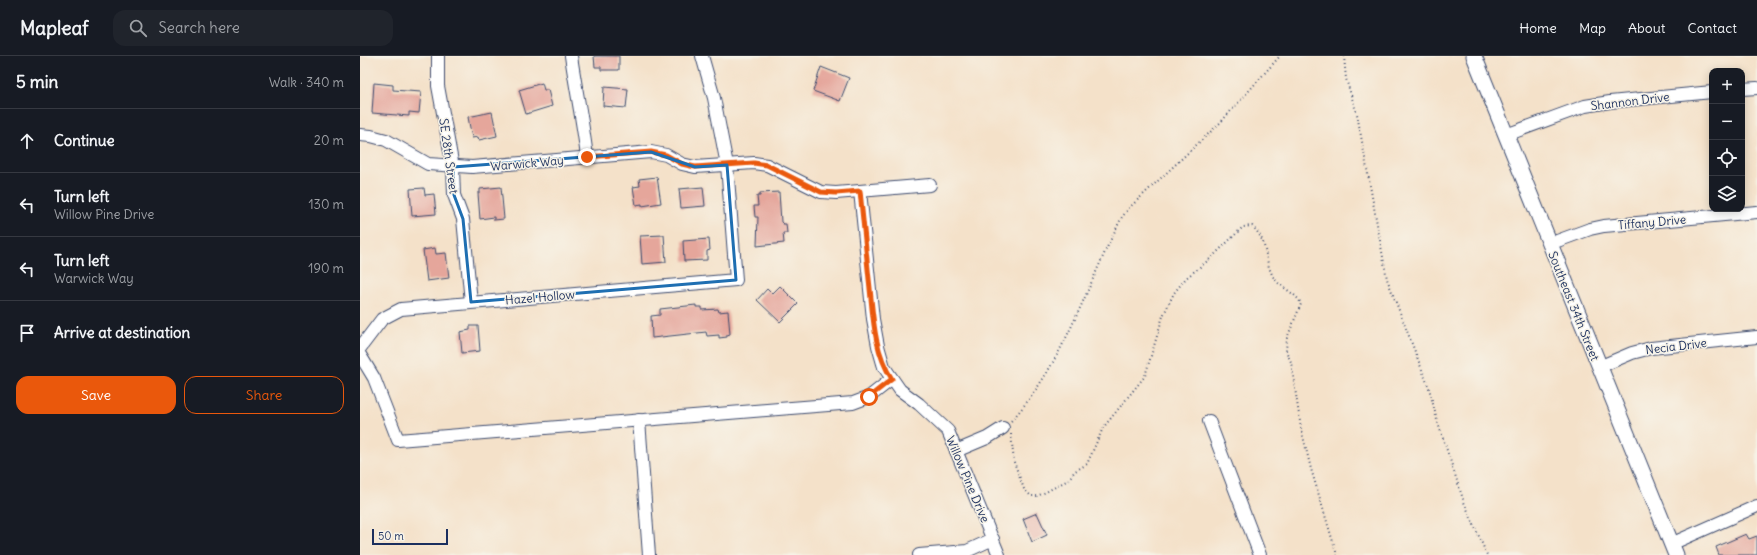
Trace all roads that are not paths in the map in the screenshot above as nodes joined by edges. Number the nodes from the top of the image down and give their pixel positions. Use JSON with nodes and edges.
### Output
{"nodes":[{"id":1,"x":438,"y":56,"type":"edge"},
{"id":2,"x":571,"y":56,"type":"edge"},
{"id":3,"x":702,"y":56,"type":"edge"},
{"id":4,"x":1474,"y":56,"type":"edge"},
{"id":5,"x":1757,"y":88,"type":"edge"},
{"id":6,"x":1745,"y":89,"type":"edge"},
{"id":7,"x":1709,"y":92,"type":"edge"},
{"id":8,"x":360,"y":135,"type":"edge"},
{"id":9,"x":1506,"y":135,"type":"junction"},
{"id":10,"x":587,"y":157,"type":"junction"},
{"id":11,"x":728,"y":165,"type":"junction"},
{"id":12,"x":453,"y":166,"type":"junction"},
{"id":13,"x":930,"y":185,"type":"dead end"},
{"id":14,"x":860,"y":191,"type":"junction"},
{"id":15,"x":1757,"y":212,"type":"edge"},
{"id":16,"x":1550,"y":244,"type":"junction"},
{"id":17,"x":471,"y":302,"type":"junction"},
{"id":18,"x":1757,"y":337,"type":"edge"},
{"id":19,"x":360,"y":348,"type":"edge"},
{"id":20,"x":360,"y":355,"type":"edge"},
{"id":21,"x":1599,"y":367,"type":"junction"},
{"id":22,"x":892,"y":379,"type":"junction"},
{"id":23,"x":639,"y":420,"type":"junction"},
{"id":24,"x":1210,"y":421,"type":"dead end"},
{"id":25,"x":1007,"y":424,"type":"road end"},
{"id":26,"x":956,"y":450,"type":"junction"},
{"id":27,"x":1757,"y":506,"type":"edge"},
{"id":28,"x":993,"y":539,"type":"junction"},
{"id":29,"x":1673,"y":549,"type":"edge"},
{"id":30,"x":649,"y":555,"type":"edge"},
{"id":31,"x":919,"y":555,"type":"edge"},
{"id":32,"x":999,"y":555,"type":"edge"},
{"id":33,"x":1260,"y":555,"type":"edge"}],
"edges":[{"from":1,"to":12,"type":"street","name":"SE 28th Street"},
{"from":2,"to":10,"type":"street"},
{"from":3,"to":11,"type":"street"},
{"from":4,"to":9,"type":"street","name":"Southeast 34th Street"},
{"from":5,"to":6,"type":"street"},
{"from":7,"to":9,"type":"street","name":"Shannon Drive"},
{"from":8,"to":12,"type":"street","name":"Warwick Way"},
{"from":9,"to":16,"type":"street","name":"Southeast 34th Street"},
{"from":10,"to":11,"type":"street","name":"Warwick Way"},
{"from":10,"to":12,"type":"street","name":"Warwick Way"},
{"from":11,"to":14,"type":"street","name":"Warwick Way"},
{"from":11,"to":17,"type":"street","name":"Hazel Hollow"},
{"from":12,"to":17,"type":"street","name":"SE 28th Street"},
{"from":13,"to":14,"type":"street","name":"Warwick Way"},
{"from":14,"to":22,"type":"street","name":"Willow Pine Drive"},
{"from":15,"to":16,"type":"street","name":"Tiffany Drive"},
{"from":16,"to":21,"type":"street","name":"Southeast 34th Street"},
{"from":17,"to":19,"type":"street","name":"Hazel Hollow"},
{"from":18,"to":21,"type":"street","name":"Necia Drive"},
{"from":20,"to":23,"type":"street"},
{"from":21,"to":29,"type":"street","name":"Southeast 34th Street"},
{"from":22,"to":23,"type":"street"},
{"from":22,"to":26,"type":"street","name":"Willow Pine Drive"},
{"from":23,"to":30,"type":"street"},
{"from":24,"to":33,"type":"street"},
{"from":25,"to":26,"type":"street"},
{"from":26,"to":28,"type":"street","name":"Willow Pine Drive"},
{"from":27,"to":29,"type":"street"},
{"from":28,"to":31,"type":"street"},
{"from":28,"to":32,"type":"street","name":"Willow Pine Drive"}]}
